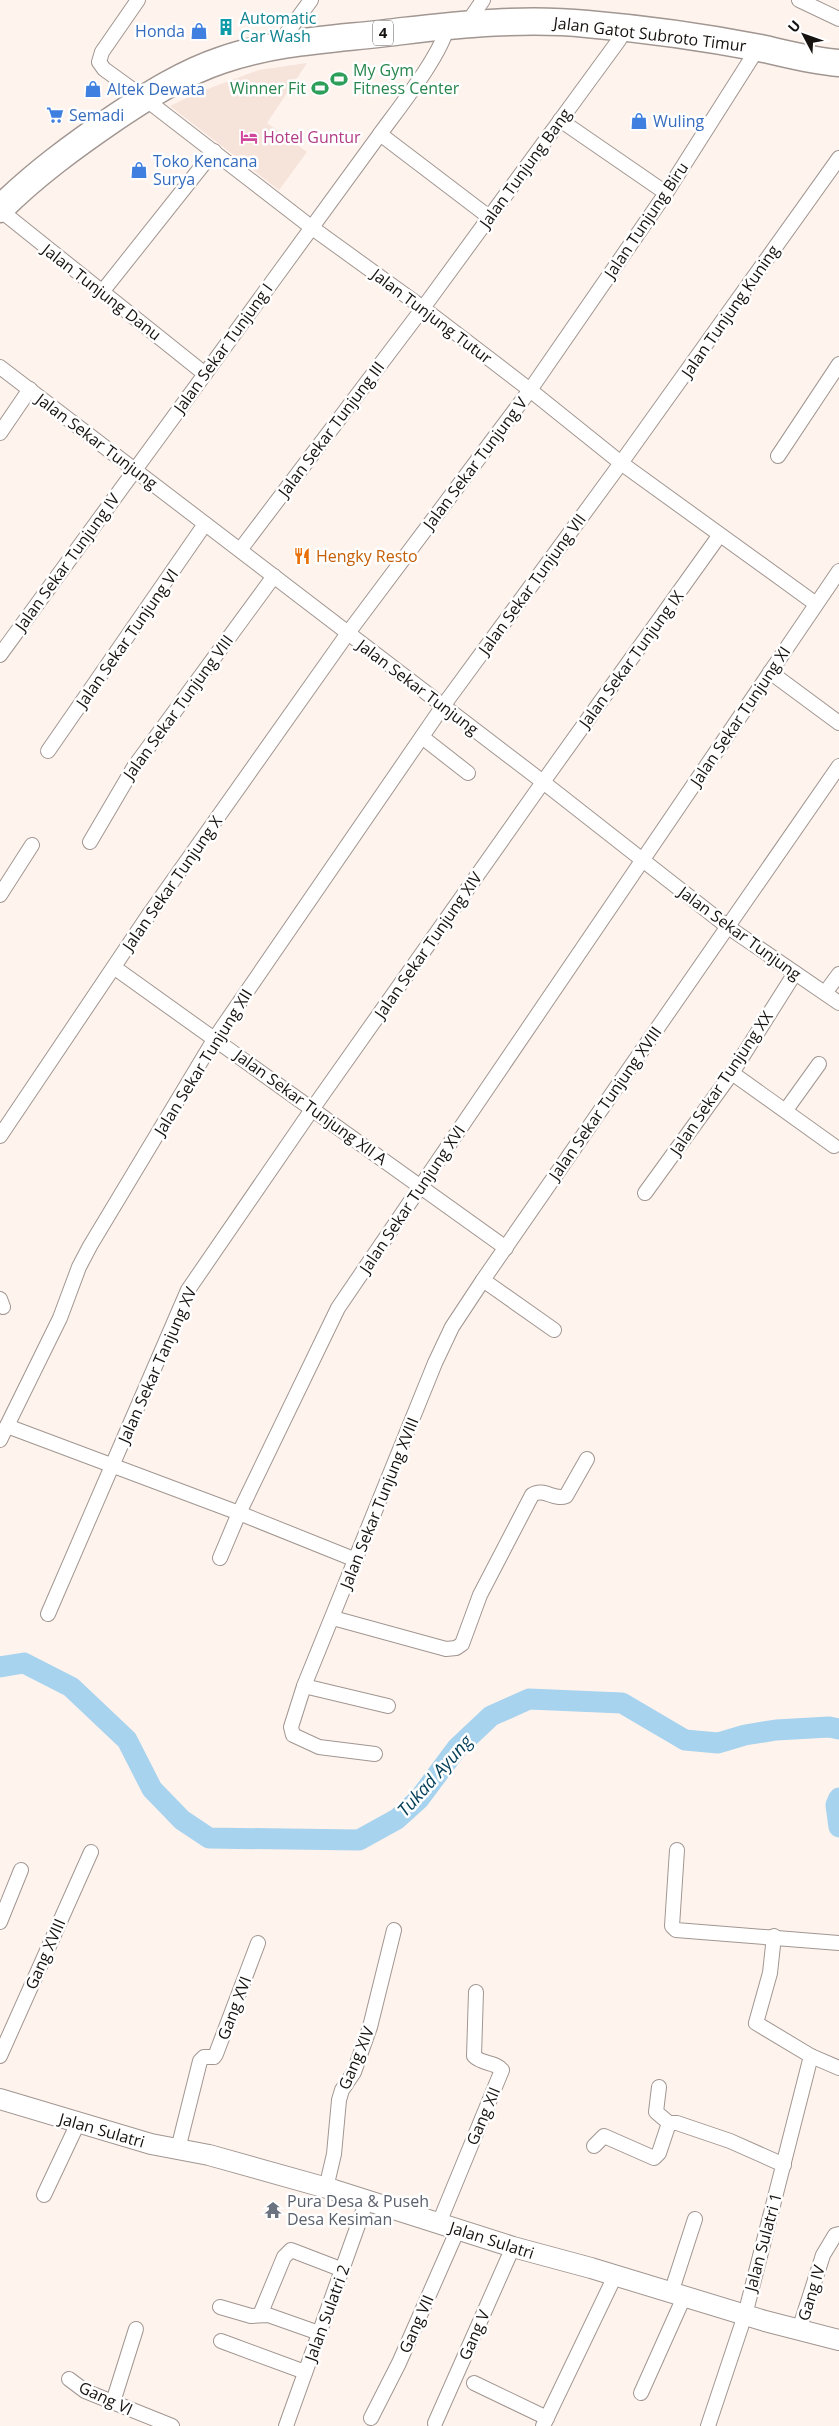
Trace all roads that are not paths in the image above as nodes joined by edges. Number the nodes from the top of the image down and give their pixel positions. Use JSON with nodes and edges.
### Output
{"nodes":[{"id":1,"x":138,"y":0,"type":"edge"},
{"id":2,"x":311,"y":0,"type":"edge"},
{"id":3,"x":482,"y":0,"type":"edge"},
{"id":4,"x":799,"y":0,"type":"edge"},
{"id":5,"x":839,"y":19,"type":"edge"},
{"id":6,"x":456,"y":26,"type":"junction"},
{"id":7,"x":626,"y":28,"type":"junction"},
{"id":8,"x":276,"y":47,"type":"junction"},
{"id":9,"x":758,"y":48,"type":"junction"},
{"id":10,"x":811,"y":60,"type":"junction"},
{"id":11,"x":839,"y":64,"type":"edge"},
{"id":12,"x":839,"y":73,"type":"edge"},
{"id":13,"x":144,"y":98,"type":"junction"},
{"id":14,"x":560,"y":120,"type":"junction"},
{"id":15,"x":380,"y":134,"type":"junction"},
{"id":16,"x":214,"y":151,"type":"junction"},
{"id":17,"x":839,"y":158,"type":"edge"},
{"id":18,"x":666,"y":193,"type":"junction"},
{"id":19,"x":0,"y":210,"type":"edge"},
{"id":20,"x":489,"y":218,"type":"junction"},
{"id":21,"x":311,"y":227,"type":"junction"},
{"id":22,"x":102,"y":292,"type":"junction"},
{"id":23,"x":423,"y":308,"type":"junction"},
{"id":24,"x":839,"y":364,"type":"edge"},
{"id":25,"x":0,"y":366,"type":"edge"},
{"id":26,"x":205,"y":374,"type":"junction"},
{"id":27,"x":30,"y":389,"type":"junction"},
{"id":28,"x":530,"y":390,"type":"junction"},
{"id":29,"x":0,"y":432,"type":"edge"},
{"id":30,"x":778,"y":456,"type":"dead end"},
{"id":31,"x":621,"y":464,"type":"junction"},
{"id":32,"x":134,"y":469,"type":"junction"},
{"id":33,"x":205,"y":524,"type":"junction"},
{"id":34,"x":719,"y":536,"type":"junction"},
{"id":35,"x":240,"y":550,"type":"junction"},
{"id":36,"x":839,"y":571,"type":"edge"},
{"id":37,"x":274,"y":576,"type":"junction"},
{"id":38,"x":816,"y":604,"type":"junction"},
{"id":39,"x":348,"y":633,"type":"junction"},
{"id":40,"x":0,"y":655,"type":"edge"},
{"id":41,"x":770,"y":672,"type":"junction"},
{"id":42,"x":443,"y":706,"type":"junction"},
{"id":43,"x":839,"y":723,"type":"edge"},
{"id":44,"x":422,"y":737,"type":"junction"},
{"id":45,"x":48,"y":751,"type":"dead end"},
{"id":46,"x":839,"y":766,"type":"edge"},
{"id":47,"x":468,"y":773,"type":"dead end"},
{"id":48,"x":543,"y":782,"type":"junction"},
{"id":49,"x":90,"y":842,"type":"dead end"},
{"id":50,"x":32,"y":845,"type":"dead end"},
{"id":51,"x":642,"y":861,"type":"junction"},
{"id":52,"x":0,"y":895,"type":"edge"},
{"id":53,"x":728,"y":927,"type":"junction"},
{"id":54,"x":115,"y":968,"type":"junction"},
{"id":55,"x":795,"y":973,"type":"junction"},
{"id":56,"x":839,"y":974,"type":"edge"},
{"id":57,"x":825,"y":993,"type":"junction"},
{"id":58,"x":839,"y":1004,"type":"edge"},
{"id":59,"x":215,"y":1038,"type":"junction"},
{"id":60,"x":819,"y":1064,"type":"dead end"},
{"id":61,"x":732,"y":1073,"type":"junction"},
{"id":62,"x":313,"y":1108,"type":"junction"},
{"id":63,"x":786,"y":1110,"type":"junction"},
{"id":64,"x":0,"y":1136,"type":"edge"},
{"id":65,"x":834,"y":1146,"type":"dead end"},
{"id":66,"x":420,"y":1186,"type":"junction"},
{"id":67,"x":645,"y":1193,"type":"dead end"},
{"id":68,"x":506,"y":1248,"type":"junction"},
{"id":69,"x":483,"y":1280,"type":"junction"},
{"id":70,"x":554,"y":1330,"type":"dead end"},
{"id":71,"x":7,"y":1426,"type":"junction"},
{"id":72,"x":0,"y":1440,"type":"edge"},
{"id":73,"x":587,"y":1459,"type":"dead end"},
{"id":74,"x":112,"y":1466,"type":"junction"},
{"id":75,"x":239,"y":1513,"type":"junction"},
{"id":76,"x":220,"y":1558,"type":"dead end"},
{"id":77,"x":356,"y":1560,"type":"junction"},
{"id":78,"x":48,"y":1614,"type":"dead end"},
{"id":79,"x":333,"y":1618,"type":"junction"},
{"id":80,"x":304,"y":1686,"type":"junction"},
{"id":81,"x":388,"y":1706,"type":"dead end"},
{"id":82,"x":375,"y":1754,"type":"dead end"},
{"id":83,"x":678,"y":1850,"type":"dead end"},
{"id":84,"x":91,"y":1852,"type":"dead end"},
{"id":85,"x":21,"y":1870,"type":"dead end"},
{"id":86,"x":0,"y":1922,"type":"edge"},
{"id":87,"x":394,"y":1930,"type":"dead end"},
{"id":88,"x":774,"y":1936,"type":"junction"},
{"id":89,"x":258,"y":1943,"type":"dead end"},
{"id":90,"x":839,"y":1943,"type":"edge"},
{"id":91,"x":476,"y":1992,"type":"dead end"},
{"id":92,"x":0,"y":2056,"type":"edge"},
{"id":93,"x":810,"y":2056,"type":"junction"},
{"id":94,"x":839,"y":2068,"type":"edge"},
{"id":95,"x":659,"y":2087,"type":"dead end"},
{"id":96,"x":0,"y":2099,"type":"edge"},
{"id":97,"x":78,"y":2123,"type":"junction"},
{"id":98,"x":669,"y":2123,"type":"junction"},
{"id":99,"x":594,"y":2146,"type":"dead end"},
{"id":100,"x":178,"y":2150,"type":"junction"},
{"id":101,"x":784,"y":2165,"type":"junction"},
{"id":102,"x":326,"y":2188,"type":"junction"},
{"id":103,"x":44,"y":2195,"type":"dead end"},
{"id":104,"x":367,"y":2200,"type":"junction"},
{"id":105,"x":695,"y":2219,"type":"dead end"},
{"id":106,"x":439,"y":2222,"type":"junction"},
{"id":107,"x":458,"y":2229,"type":"junction"},
{"id":108,"x":839,"y":2234,"type":"edge"},
{"id":109,"x":513,"y":2247,"type":"junction"},
{"id":110,"x":343,"y":2270,"type":"junction"},
{"id":111,"x":615,"y":2276,"type":"junction"},
{"id":112,"x":678,"y":2295,"type":"junction"},
{"id":113,"x":220,"y":2307,"type":"dead end"},
{"id":114,"x":260,"y":2315,"type":"junction"},
{"id":115,"x":745,"y":2315,"type":"junction"},
{"id":116,"x":136,"y":2329,"type":"dead end"},
{"id":117,"x":799,"y":2330,"type":"junction"},
{"id":118,"x":318,"y":2333,"type":"junction"},
{"id":119,"x":839,"y":2340,"type":"edge"},
{"id":120,"x":221,"y":2341,"type":"dead end"},
{"id":121,"x":305,"y":2372,"type":"junction"},
{"id":122,"x":70,"y":2380,"type":"dead end"},
{"id":123,"x":474,"y":2383,"type":"dead end"},
{"id":124,"x":641,"y":2392,"type":"dead end"},
{"id":125,"x":113,"y":2402,"type":"junction"},
{"id":126,"x":371,"y":2418,"type":"dead end"},
{"id":127,"x":545,"y":2422,"type":"edge"},
{"id":128,"x":435,"y":2424,"type":"dead end"},
{"id":129,"x":172,"y":2426,"type":"edge"},
{"id":130,"x":286,"y":2426,"type":"edge"},
{"id":131,"x":708,"y":2426,"type":"edge"}],
"edges":[{"from":1,"to":13,"type":"street","name":"Jalan Tunjung Tutur"},
{"from":2,"to":8,"type":"street"},
{"from":3,"to":6,"type":"street","name":"Jalan Sekar Tunjung I"},
{"from":4,"to":5,"type":"street"},
{"from":6,"to":7,"type":"highway","name":"Jalan Gatot Subroto Timur","number":"4"},
{"from":6,"to":8,"type":"highway","name":"Jalan Gatot Subroto Timur","number":"4"},
{"from":6,"to":15,"type":"street","name":"Jalan Sekar Tunjung I"},
{"from":7,"to":9,"type":"highway","name":"Jalan Gatot Subroto Timur","number":"4"},
{"from":7,"to":14,"type":"street","name":"Jalan Tunjung Bang"},
{"from":8,"to":13,"type":"highway","name":"Jalan Gatot Subroto Timur","number":"4"},
{"from":9,"to":10,"type":"highway","name":"Jalan Gatot Subroto Timur","number":"4"},
{"from":9,"to":18,"type":"street","name":"Jalan Tunjung Biru"},
{"from":10,"to":11,"type":"highway","name":"Jalan Gatot Subroto Timur","number":"4"},
{"from":10,"to":12,"type":"highway","number":"4"},
{"from":13,"to":16,"type":"street","name":"Jalan Tunjung Tutur"},
{"from":13,"to":19,"type":"highway","name":"Jalan Gatot Subroto Timur","number":"4"},
{"from":14,"to":18,"type":"street"},
{"from":14,"to":20,"type":"street","name":"Jalan Tunjung Bang"},
{"from":15,"to":20,"type":"street"},
{"from":15,"to":21,"type":"street","name":"Jalan Sekar Tunjung I"},
{"from":16,"to":21,"type":"street","name":"Jalan Tunjung Tutur"},
{"from":16,"to":22,"type":"street"},
{"from":17,"to":31,"type":"street","name":"Jalan Tunjung Kuning"},
{"from":18,"to":28,"type":"street","name":"Jalan Tunjung Biru"},
{"from":19,"to":22,"type":"street","name":"Jalan Tunjung Danu"},
{"from":20,"to":23,"type":"street","name":"Jalan Tunjung Bang"},
{"from":21,"to":23,"type":"street","name":"Jalan Tunjung Tutur"},
{"from":21,"to":26,"type":"street","name":"Jalan Sekar Tunjung I"},
{"from":22,"to":26,"type":"street","name":"Jalan Tunjung Danu"},
{"from":23,"to":28,"type":"street","name":"Jalan Tunjung Tutur"},
{"from":23,"to":35,"type":"street","name":"Jalan Sekar Tunjung III"},
{"from":24,"to":30,"type":"street"},
{"from":25,"to":27,"type":"street","name":"Jalan Sekar Tunjung"},
{"from":26,"to":32,"type":"street","name":"Jalan Sekar Tunjung I"},
{"from":27,"to":29,"type":"street"},
{"from":27,"to":32,"type":"street","name":"Jalan Sekar Tunjung"},
{"from":28,"to":31,"type":"street","name":"Jalan Tunjung Tutur"},
{"from":28,"to":39,"type":"street","name":"Jalan Sekar Tunjung V"},
{"from":31,"to":34,"type":"street","name":"Jalan Tunjung Tutur"},
{"from":31,"to":42,"type":"street","name":"Jalan Sekar Tunjung VII"},
{"from":32,"to":33,"type":"street","name":"Jalan Sekar Tunjung"},
{"from":32,"to":40,"type":"street","name":"Jalan Sekar Tunjung IV"},
{"from":33,"to":35,"type":"street","name":"Jalan Sekar Tunjung"},
{"from":33,"to":45,"type":"street","name":"Jalan Sekar Tunjung VI"},
{"from":34,"to":38,"type":"street","name":"Jalan Tunjung Tutur"},
{"from":34,"to":48,"type":"street","name":"Jalan Sekar Tunjung IX"},
{"from":35,"to":37,"type":"street","name":"Jalan Sekar Tunjung"},
{"from":36,"to":38,"type":"street","name":"Jalan Sekar Tunjung XI"},
{"from":37,"to":39,"type":"street","name":"Jalan Sekar Tunjung"},
{"from":37,"to":49,"type":"street","name":"Jalan Sekar Tunjung VIII"},
{"from":38,"to":41,"type":"street","name":"Jalan Sekar Tunjung XI"},
{"from":39,"to":42,"type":"street","name":"Jalan Sekar Tunjung"},
{"from":39,"to":54,"type":"street","name":"Jalan Sekar Tunjung X"},
{"from":41,"to":43,"type":"street"},
{"from":41,"to":51,"type":"street","name":"Jalan Sekar Tunjung XI"},
{"from":42,"to":44,"type":"street","name":"Jalan Sekar Tunjung XII"},
{"from":42,"to":48,"type":"street","name":"Jalan Sekar Tunjung"},
{"from":44,"to":47,"type":"street"},
{"from":44,"to":59,"type":"street","name":"Jalan Sekar Tunjung XII"},
{"from":46,"to":53,"type":"street","name":"Jalan Sekar Tunjung XVIII"},
{"from":48,"to":51,"type":"street","name":"Jalan Sekar Tunjung"},
{"from":48,"to":62,"type":"street","name":"Jalan Sekar Tunjung XIV"},
{"from":50,"to":52,"type":"street"},
{"from":51,"to":53,"type":"street","name":"Jalan Sekar Tunjung"},
{"from":51,"to":66,"type":"street","name":"Jalan Sekar Tunjung XVI"},
{"from":53,"to":55,"type":"street","name":"Jalan Sekar Tunjung"},
{"from":53,"to":68,"type":"street","name":"Jalan Sekar Tunjung XVIII"},
{"from":54,"to":59,"type":"street","name":"Jalan Sekar Tunjung XII A"},
{"from":54,"to":64,"type":"street","name":"Jalan Sekar Tunjung X"},
{"from":55,"to":57,"type":"street","name":"Jalan Sekar Tunjung"},
{"from":55,"to":61,"type":"street","name":"Jalan Sekar Tunjung XX"},
{"from":56,"to":57,"type":"street"},
{"from":57,"to":58,"type":"street","name":"Jalan Sekar Tunjung"},
{"from":59,"to":62,"type":"street","name":"Jalan Sekar Tunjung XII A"},
{"from":59,"to":71,"type":"street","name":"Jalan Sekar Tunjung XII"},
{"from":60,"to":63,"type":"street"},
{"from":61,"to":63,"type":"street"},
{"from":61,"to":67,"type":"street","name":"Jalan Sekar Tunjung XX"},
{"from":62,"to":66,"type":"street","name":"Jalan Sekar Tunjung XII A"},
{"from":62,"to":74,"type":"street","name":"Jalan Sekar Tanjung XV"},
{"from":63,"to":65,"type":"street"},
{"from":66,"to":68,"type":"street","name":"Jalan Sekar Tunjung XII A"},
{"from":66,"to":75,"type":"street","name":"Jalan Sekar Tunjung XVI"},
{"from":68,"to":69,"type":"street","name":"Jalan Sekar Tunjung XVIII"},
{"from":69,"to":70,"type":"street"},
{"from":69,"to":77,"type":"street","name":"Jalan Sekar Tunjung XVIII"},
{"from":71,"to":72,"type":"street","name":"Jalan Sekar Tunjung XII"},
{"from":71,"to":74,"type":"street"},
{"from":73,"to":79,"type":"street"},
{"from":74,"to":75,"type":"street"},
{"from":74,"to":78,"type":"street","name":"Jalan Sekar Tanjung XV"},
{"from":75,"to":76,"type":"street","name":"Jalan Sekar Tunjung XVI"},
{"from":75,"to":77,"type":"street"},
{"from":77,"to":79,"type":"street","name":"Jalan Sekar Tunjung XVIII"},
{"from":79,"to":80,"type":"street","name":"Jalan Sekar Tunjung XVIII"},
{"from":80,"to":81,"type":"street"},
{"from":80,"to":82,"type":"street","name":"Jalan Sekar Tunjung XVIII"},
{"from":83,"to":88,"type":"street"},
{"from":84,"to":92,"type":"street","name":"Gang XVIII"},
{"from":85,"to":86,"type":"street"},
{"from":87,"to":102,"type":"street","name":"Gang XIV"},
{"from":88,"to":90,"type":"street"},
{"from":88,"to":93,"type":"street"},
{"from":89,"to":100,"type":"street","name":"Gang XVI"},
{"from":91,"to":106,"type":"street","name":"Gang XII"},
{"from":93,"to":94,"type":"street"},
{"from":93,"to":101,"type":"street","name":"Jalan Sulatri 1"},
{"from":95,"to":98,"type":"street"},
{"from":96,"to":97,"type":"main road","name":"Jalan Sulatri"},
{"from":97,"to":100,"type":"main road","name":"Jalan Sulatri"},
{"from":97,"to":103,"type":"street"},
{"from":98,"to":99,"type":"street"},
{"from":98,"to":101,"type":"street"},
{"from":100,"to":102,"type":"main road","name":"Jalan Sulatri"},
{"from":101,"to":115,"type":"street","name":"Jalan Sulatri 1"},
{"from":102,"to":104,"type":"main road","name":"Jalan Sulatri"},
{"from":104,"to":106,"type":"main road","name":"Jalan Sulatri"},
{"from":104,"to":110,"type":"street","name":"Jalan Sulatri 2"},
{"from":105,"to":112,"type":"street"},
{"from":106,"to":107,"type":"main road","name":"Jalan Sulatri"},
{"from":107,"to":109,"type":"main road","name":"Jalan Sulatri"},
{"from":107,"to":126,"type":"street","name":"Gang VII"},
{"from":108,"to":117,"type":"street","name":"Gang IV"},
{"from":109,"to":111,"type":"main road","name":"Jalan Sulatri"},
{"from":109,"to":128,"type":"street","name":"Gang V"},
{"from":110,"to":114,"type":"street"},
{"from":110,"to":118,"type":"street","name":"Jalan Sulatri 2"},
{"from":111,"to":112,"type":"main road","name":"Jalan Sulatri"},
{"from":111,"to":127,"type":"street"},
{"from":112,"to":115,"type":"main road","name":"Jalan Sulatri"},
{"from":112,"to":124,"type":"street"},
{"from":113,"to":114,"type":"street"},
{"from":114,"to":118,"type":"street"},
{"from":115,"to":117,"type":"main road","name":"Jalan Sulatri"},
{"from":115,"to":131,"type":"street","name":"Jalan Sulatri 1"},
{"from":116,"to":125,"type":"street"},
{"from":117,"to":119,"type":"main road","name":"Jalan Sulatri"},
{"from":118,"to":121,"type":"street","name":"Jalan Sulatri 2"},
{"from":120,"to":121,"type":"street"},
{"from":121,"to":130,"type":"street","name":"Jalan Sulatri 2"},
{"from":122,"to":125,"type":"street","name":"Gang VI"},
{"from":123,"to":127,"type":"street"},
{"from":125,"to":129,"type":"street","name":"Gang VI"}]}
